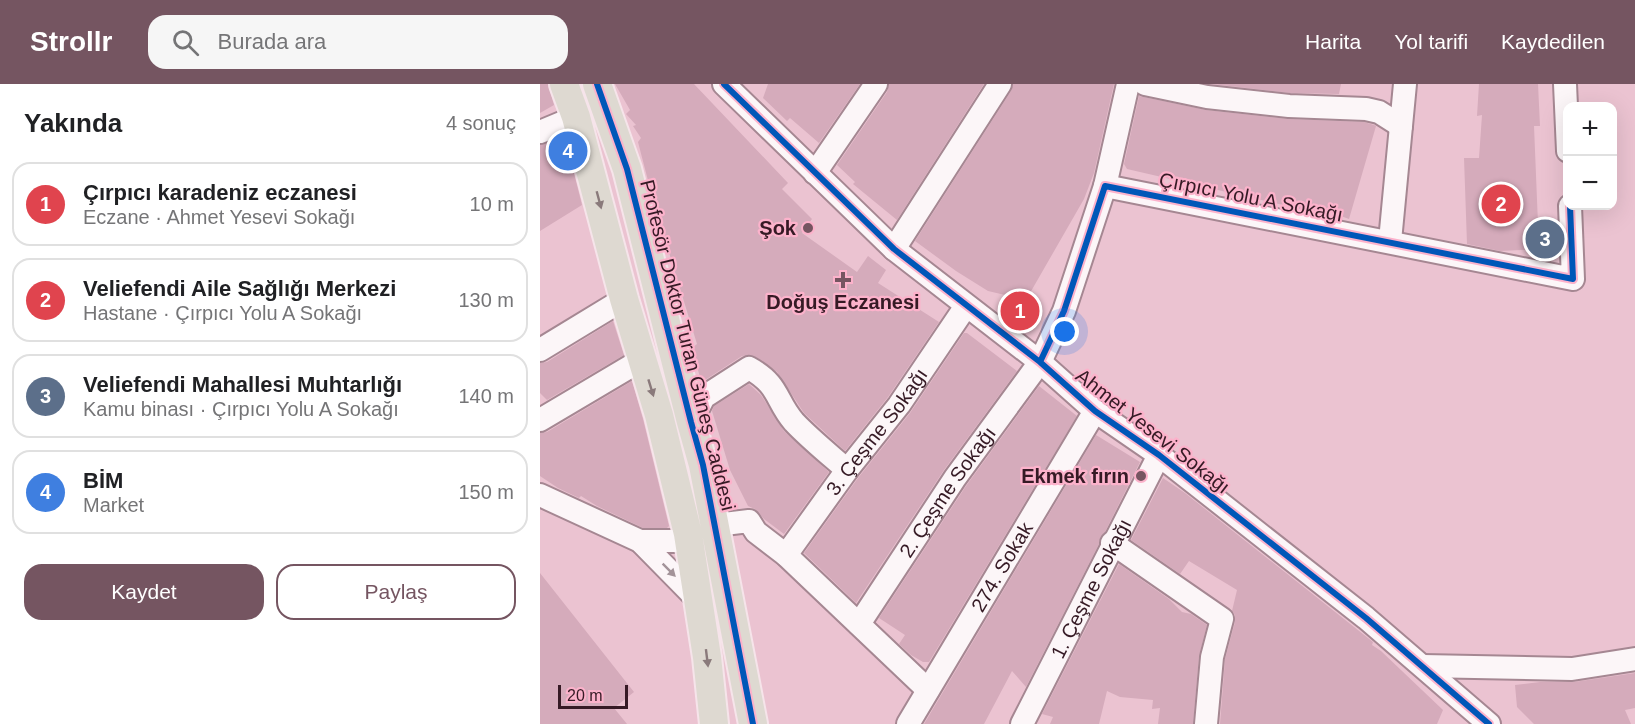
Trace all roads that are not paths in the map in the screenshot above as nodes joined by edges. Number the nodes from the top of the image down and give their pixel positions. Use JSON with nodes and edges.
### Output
{"nodes":[{"id":1,"x":597,"y":84,"type":"edge"},
{"id":2,"x":725,"y":84,"type":"edge"},
{"id":3,"x":876,"y":84,"type":"edge"},
{"id":4,"x":1000,"y":84,"type":"edge"},
{"id":5,"x":1128,"y":84,"type":"edge"},
{"id":6,"x":1145,"y":84,"type":"edge"},
{"id":7,"x":1405,"y":84,"type":"edge"},
{"id":8,"x":1565,"y":84,"type":"edge"},
{"id":9,"x":569,"y":95,"type":"edge"},
{"id":10,"x":1566,"y":102,"type":"edge"},
{"id":11,"x":1401,"y":126,"type":"junction"},
{"id":12,"x":540,"y":132,"type":"edge"},
{"id":13,"x":815,"y":173,"type":"junction"},
{"id":14,"x":1105,"y":186,"type":"junction"},
{"id":15,"x":1570,"y":210,"type":"edge"},
{"id":16,"x":1390,"y":241,"type":"junction"},
{"id":17,"x":894,"y":249,"type":"junction"},
{"id":18,"x":624,"y":299,"type":"junction"},
{"id":19,"x":966,"y":306,"type":"junction"},
{"id":20,"x":540,"y":350,"type":"edge"},
{"id":21,"x":643,"y":360,"type":"junction"},
{"id":22,"x":1040,"y":362,"type":"junction"},
{"id":23,"x":1095,"y":411,"type":"junction"},
{"id":24,"x":540,"y":420,"type":"edge"},
{"id":25,"x":691,"y":422,"type":"junction"},
{"id":26,"x":1159,"y":455,"type":"junction"},
{"id":27,"x":847,"y":470,"type":"junction"},
{"id":28,"x":540,"y":495,"type":"edge"},
{"id":29,"x":716,"y":525,"type":"junction"},
{"id":30,"x":640,"y":541,"type":"junction"},
{"id":31,"x":689,"y":541,"type":"junction"},
{"id":32,"x":1112,"y":543,"type":"junction"},
{"id":33,"x":786,"y":555,"type":"junction"},
{"id":34,"x":698,"y":600,"type":"junction"},
{"id":35,"x":859,"y":624,"type":"junction"},
{"id":36,"x":1635,"y":659,"type":"edge"},
{"id":37,"x":1422,"y":666,"type":"junction"},
{"id":38,"x":928,"y":690,"type":"junction"},
{"id":39,"x":714,"y":724,"type":"edge"},
{"id":40,"x":753,"y":724,"type":"edge"},
{"id":41,"x":908,"y":724,"type":"edge"},
{"id":42,"x":1022,"y":724,"type":"edge"},
{"id":43,"x":1206,"y":724,"type":"edge"},
{"id":44,"x":1490,"y":724,"type":"edge"}],
"edges":[{"from":1,"to":25,"type":"main road","name":"Profesör Doktor Turan Güneş Caddesi"},
{"from":2,"to":13,"type":"street","name":"Ahmet Yesevi Sokağı"},
{"from":3,"to":13,"type":"street"},
{"from":4,"to":17,"type":"street"},
{"from":5,"to":14,"type":"street","name":"2. Çeşme Sokağı"},
{"from":6,"to":11,"type":"street"},
{"from":7,"to":11,"type":"street"},
{"from":8,"to":10,"type":"street"},
{"from":9,"to":12,"type":"street"},
{"from":9,"to":18,"type":"main road","one_way":true},
{"from":11,"to":16,"type":"street"},
{"from":13,"to":17,"type":"street","name":"Ahmet Yesevi Sokağı"},
{"from":14,"to":16,"type":"street","name":"Çırpıcı Yolu A Sokağı"},
{"from":14,"to":22,"type":"street","name":"2. Çeşme Sokağı"},
{"from":15,"to":16,"type":"street","name":"Çırpıcı Yolu A Sokağı"},
{"from":17,"to":19,"type":"street","name":"Ahmet Yesevi Sokağı"},
{"from":18,"to":20,"type":"street"},
{"from":18,"to":21,"type":"main road"},
{"from":19,"to":22,"type":"street","name":"Ahmet Yesevi Sokağı"},
{"from":19,"to":27,"type":"street","name":"3. Çeşme Sokağı"},
{"from":21,"to":24,"type":"street"},
{"from":21,"to":31,"type":"main road","one_way":true},
{"from":22,"to":23,"type":"street","name":"Ahmet Yesevi Sokağı"},
{"from":22,"to":35,"type":"street","name":"2. Çeşme Sokağı"},
{"from":23,"to":26,"type":"street","name":"Ahmet Yesevi Sokağı"},
{"from":23,"to":38,"type":"street","name":"274. Sokak"},
{"from":25,"to":27,"type":"street"},
{"from":25,"to":29,"type":"main road","name":"Profesör Doktor Turan Güneş Caddesi"},
{"from":26,"to":32,"type":"street","name":"1. Çeşme Sokağı"},
{"from":26,"to":37,"type":"street","name":"Ahmet Yesevi Sokağı"},
{"from":27,"to":33,"type":"street","name":"3. Çeşme Sokağı"},
{"from":28,"to":30,"type":"street"},
{"from":29,"to":33,"type":"street"},
{"from":29,"to":40,"type":"main road","name":"Profesör Doktor Turan Güneş Caddesi"},
{"from":30,"to":31,"type":"street"},
{"from":30,"to":34,"type":"street","one_way":true},
{"from":31,"to":34,"type":"main road"},
{"from":32,"to":42,"type":"street","name":"1. Çeşme Sokağı"},
{"from":32,"to":43,"type":"street"},
{"from":33,"to":35,"type":"street"},
{"from":34,"to":39,"type":"main road","one_way":true},
{"from":35,"to":38,"type":"street"},
{"from":36,"to":37,"type":"street"},
{"from":37,"to":44,"type":"street","name":"Ahmet Yesevi Sokağı"},
{"from":38,"to":41,"type":"street","name":"274. Sokak"}]}
